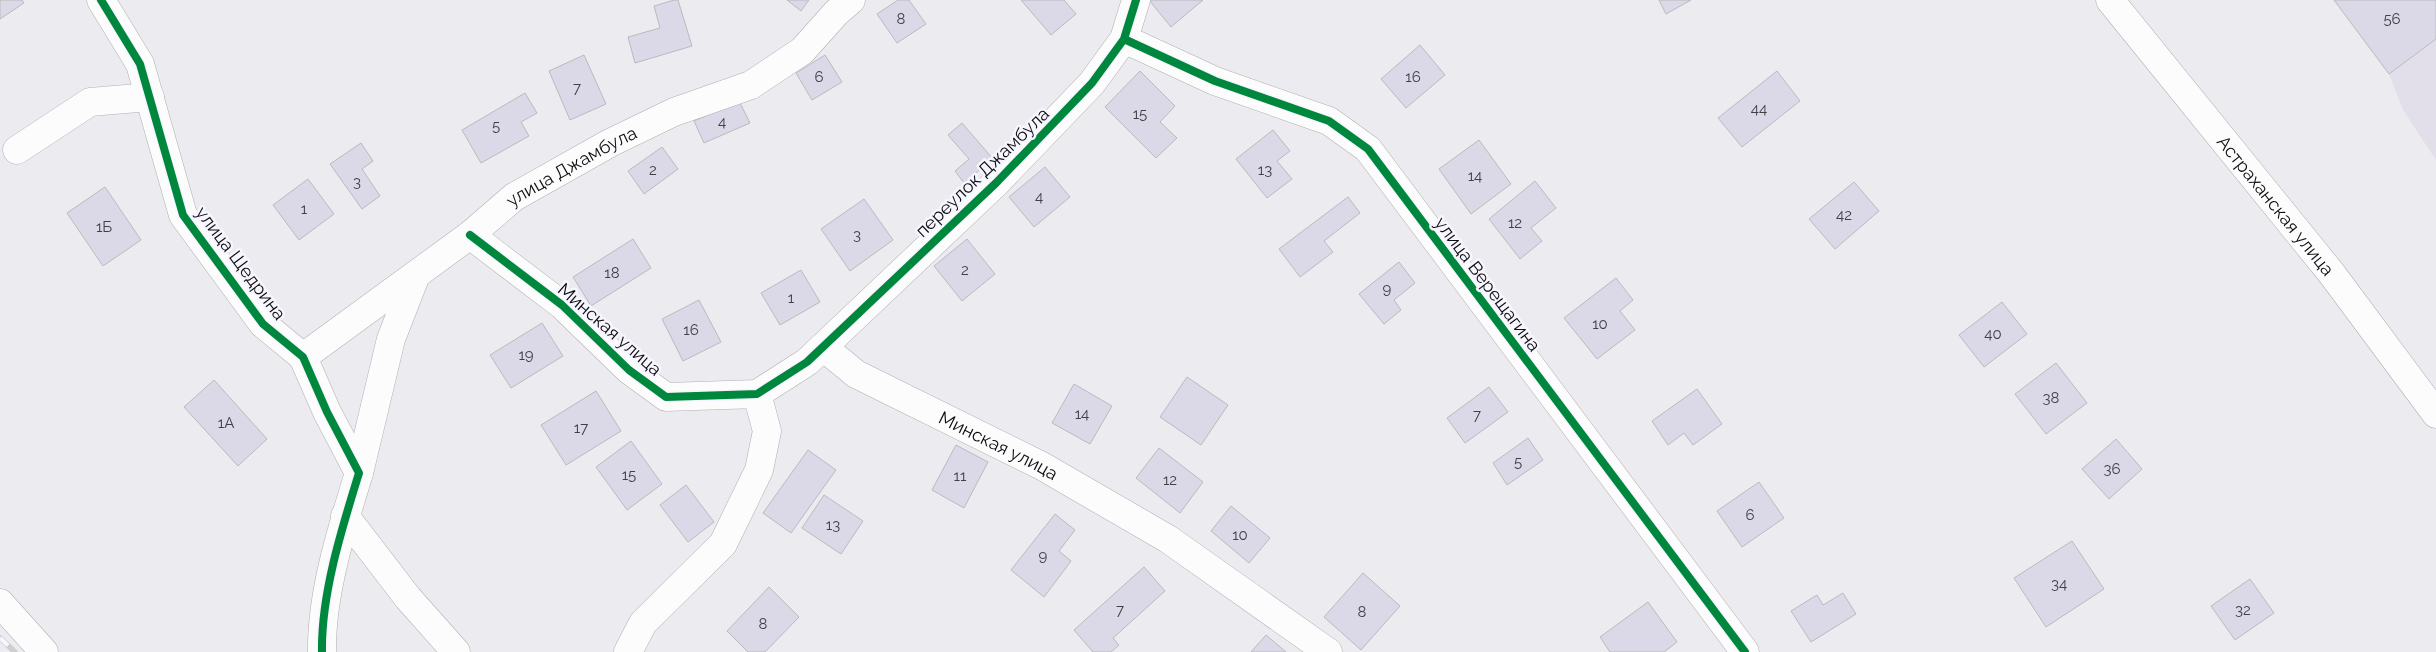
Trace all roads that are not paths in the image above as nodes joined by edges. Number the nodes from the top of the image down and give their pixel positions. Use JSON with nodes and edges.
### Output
{"nodes":[{"id":1,"x":101,"y":0,"type":"edge"},
{"id":2,"x":851,"y":0,"type":"edge"},
{"id":3,"x":1136,"y":0,"type":"edge"},
{"id":4,"x":2110,"y":0,"type":"edge"},
{"id":5,"x":1124,"y":39,"type":"junction"},
{"id":6,"x":150,"y":97,"type":"junction"},
{"id":7,"x":17,"y":150,"type":"dead end"},
{"id":8,"x":470,"y":235,"type":"junction"},
{"id":9,"x":416,"y":274,"type":"junction"},
{"id":10,"x":823,"y":348,"type":"junction"},
{"id":11,"x":303,"y":356,"type":"junction"},
{"id":12,"x":757,"y":394,"type":"junction"},
{"id":13,"x":2436,"y":414,"type":"edge"},
{"id":14,"x":358,"y":473,"type":"junction"},
{"id":15,"x":346,"y":516,"type":"junction"},
{"id":16,"x":0,"y":604,"type":"edge"},
{"id":17,"x":44,"y":652,"type":"edge"},
{"id":18,"x":322,"y":652,"type":"edge"},
{"id":19,"x":456,"y":652,"type":"edge"},
{"id":20,"x":628,"y":652,"type":"edge"},
{"id":21,"x":1328,"y":652,"type":"edge"},
{"id":22,"x":1745,"y":652,"type":"edge"}],
"edges":[{"from":1,"to":6,"type":"street","name":"улица Щедрина"},
{"from":2,"to":8,"type":"street","name":"улица Джамбула"},
{"from":3,"to":5,"type":"street","name":"переулок Джамбула"},
{"from":4,"to":13,"type":"street","name":"Астраханская улица"},
{"from":5,"to":10,"type":"street","name":"переулок Джамбула"},
{"from":5,"to":22,"type":"street","name":"улица Верещагина"},
{"from":6,"to":7,"type":"street"},
{"from":6,"to":11,"type":"street","name":"улица Щедрина"},
{"from":8,"to":9,"type":"street","name":"улица Джамбула"},
{"from":8,"to":12,"type":"street","name":"Минская улица"},
{"from":9,"to":11,"type":"street","name":"улица Джамбула"},
{"from":9,"to":14,"type":"street"},
{"from":10,"to":12,"type":"street"},
{"from":10,"to":21,"type":"street","name":"Минская улица"},
{"from":11,"to":14,"type":"street","name":"улица Щедрина"},
{"from":12,"to":20,"type":"street"},
{"from":14,"to":15,"type":"street"},
{"from":15,"to":18,"type":"street"},
{"from":15,"to":19,"type":"street"},
{"from":16,"to":17,"type":"street"}]}
